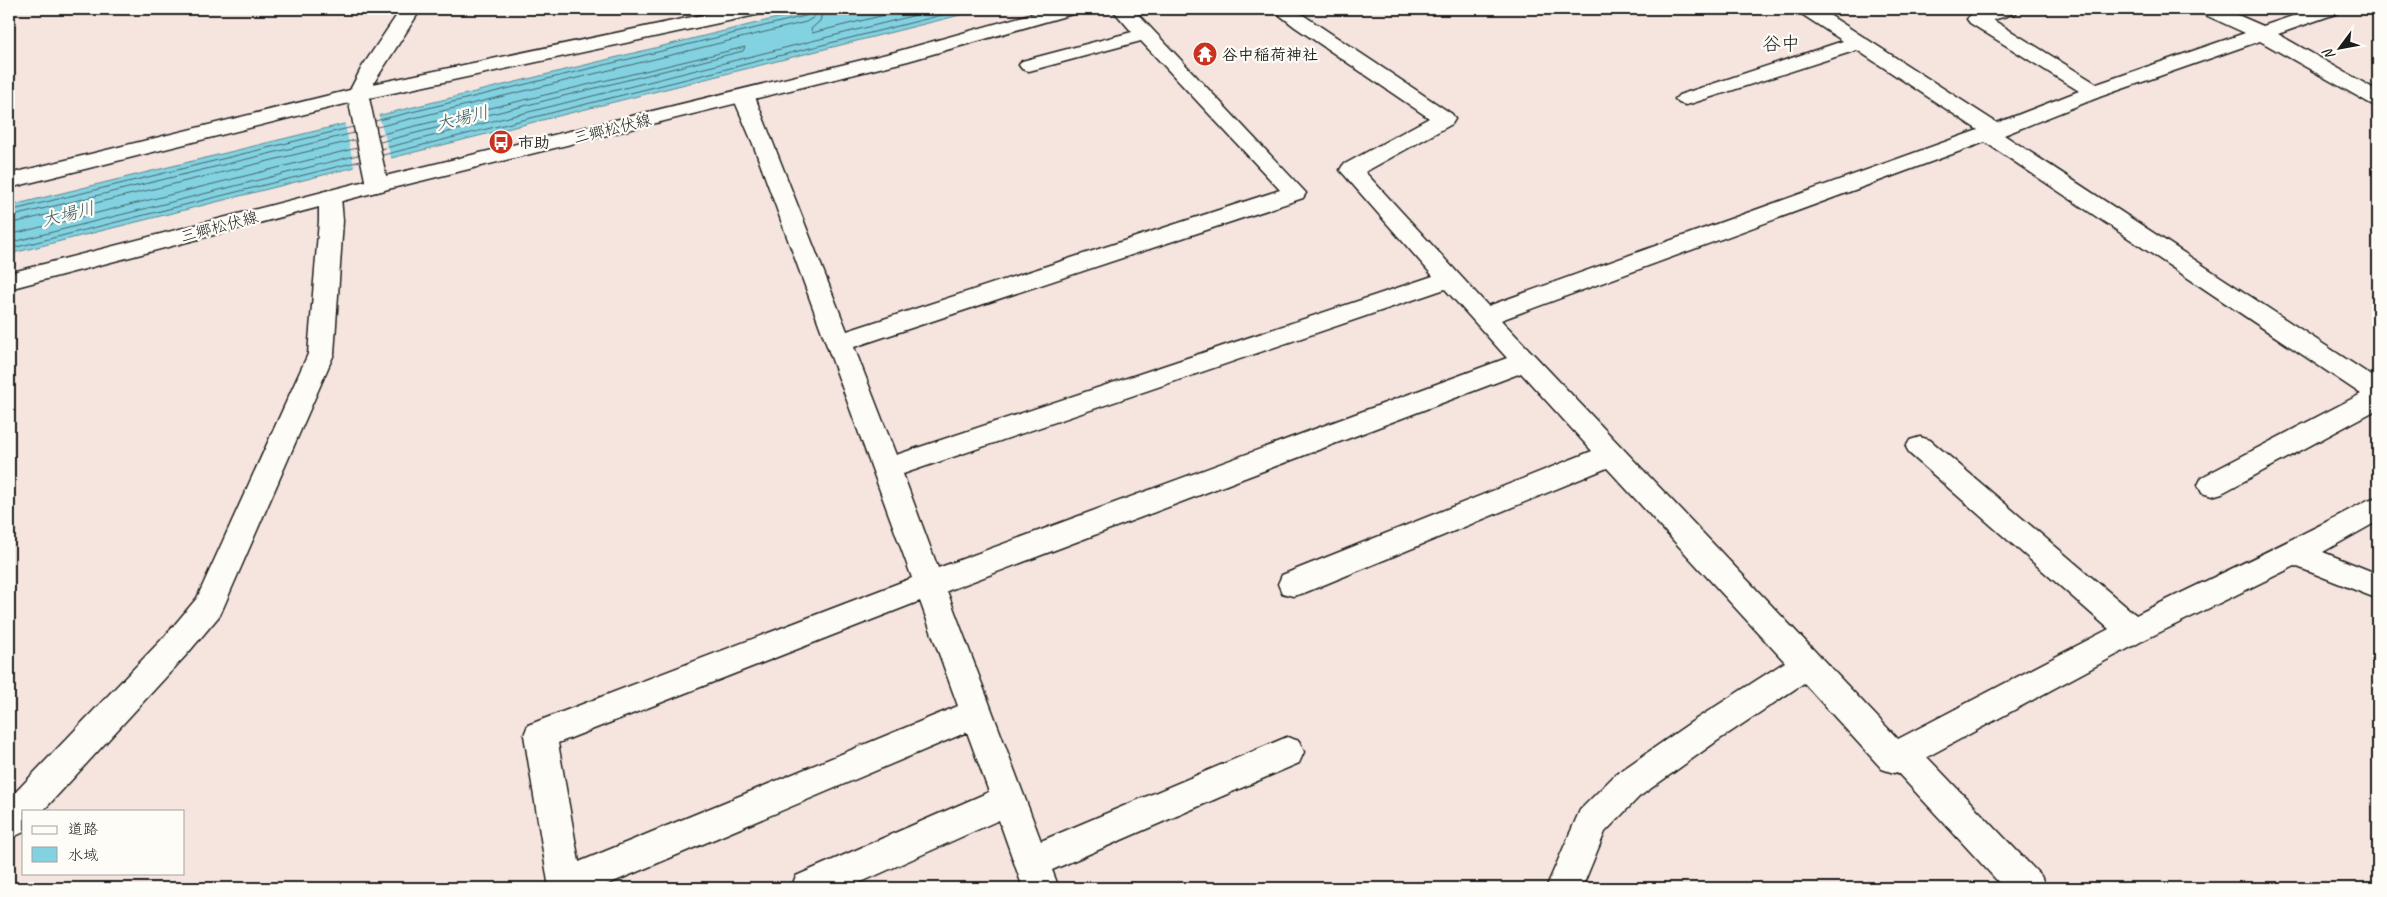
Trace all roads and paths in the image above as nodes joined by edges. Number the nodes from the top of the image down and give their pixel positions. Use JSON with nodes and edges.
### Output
{"nodes":[{"id":1,"x":411,"y":9,"type":"edge"},
{"id":2,"x":756,"y":9,"type":"edge"},
{"id":3,"x":1069,"y":9,"type":"edge"},
{"id":4,"x":1122,"y":9,"type":"edge"},
{"id":5,"x":1282,"y":9,"type":"edge"},
{"id":6,"x":1807,"y":9,"type":"edge"},
{"id":7,"x":2009,"y":9,"type":"edge"},
{"id":8,"x":2208,"y":9,"type":"edge"},
{"id":9,"x":2331,"y":9,"type":"edge"},
{"id":10,"x":1041,"y":12,"type":"edge"},
{"id":11,"x":2260,"y":32,"type":"junction"},
{"id":12,"x":1146,"y":34,"type":"junction"},
{"id":13,"x":1859,"y":43,"type":"junction"},
{"id":14,"x":1029,"y":65,"type":"dead end"},
{"id":15,"x":2095,"y":92,"type":"junction"},
{"id":16,"x":744,"y":97,"type":"junction"},
{"id":17,"x":1686,"y":99,"type":"dead end"},
{"id":18,"x":359,"y":100,"type":"junction"},
{"id":19,"x":2378,"y":100,"type":"edge"},
{"id":20,"x":1991,"y":132,"type":"junction"},
{"id":21,"x":375,"y":176,"type":"junction"},
{"id":22,"x":9,"y":182,"type":"edge"},
{"id":23,"x":330,"y":197,"type":"junction"},
{"id":24,"x":1449,"y":279,"type":"junction"},
{"id":25,"x":9,"y":281,"type":"edge"},
{"id":26,"x":1484,"y":317,"type":"junction"},
{"id":27,"x":838,"y":343,"type":"junction"},
{"id":28,"x":1526,"y":361,"type":"junction"},
{"id":29,"x":2378,"y":395,"type":"edge"},
{"id":30,"x":1920,"y":447,"type":"dead end"},
{"id":31,"x":1613,"y":454,"type":"junction"},
{"id":32,"x":887,"y":469,"type":"junction"},
{"id":33,"x":2212,"y":485,"type":"dead end"},
{"id":34,"x":2378,"y":508,"type":"edge"},
{"id":35,"x":2295,"y":554,"type":"junction"},
{"id":36,"x":1293,"y":584,"type":"dead end"},
{"id":37,"x":928,"y":585,"type":"junction"},
{"id":38,"x":2378,"y":587,"type":"edge"},
{"id":39,"x":2133,"y":631,"type":"junction"},
{"id":40,"x":1808,"y":664,"type":"junction"},
{"id":41,"x":977,"y":713,"type":"junction"},
{"id":42,"x":1287,"y":752,"type":"dead end"},
{"id":43,"x":1902,"y":754,"type":"junction"},
{"id":44,"x":1007,"y":800,"type":"junction"},
{"id":45,"x":9,"y":823,"type":"edge"},
{"id":46,"x":1036,"y":875,"type":"edge"},
{"id":47,"x":809,"y":888,"type":"edge"},
{"id":48,"x":1564,"y":888,"type":"edge"},
{"id":49,"x":2028,"y":888,"type":"edge"}],
"edges":[{"from":1,"to":18,"type":"street"},
{"from":2,"to":18,"type":"street"},
{"from":3,"to":10,"type":"street","name":"三郷松伏線"},
{"from":4,"to":12,"type":"street"},
{"from":5,"to":24,"type":"street"},
{"from":6,"to":13,"type":"street"},
{"from":7,"to":15,"type":"street"},
{"from":8,"to":11,"type":"street"},
{"from":9,"to":11,"type":"street"},
{"from":10,"to":16,"type":"street","name":"三郷松伏線"},
{"from":11,"to":15,"type":"street"},
{"from":11,"to":19,"type":"street"},
{"from":12,"to":14,"type":"street"},
{"from":12,"to":27,"type":"street"},
{"from":13,"to":17,"type":"street"},
{"from":13,"to":20,"type":"street"},
{"from":15,"to":20,"type":"street"},
{"from":16,"to":21,"type":"street","name":"三郷松伏線"},
{"from":16,"to":27,"type":"street"},
{"from":18,"to":21,"type":"street"},
{"from":18,"to":22,"type":"street"},
{"from":20,"to":26,"type":"street"},
{"from":20,"to":29,"type":"street"},
{"from":21,"to":23,"type":"street","name":"三郷松伏線"},
{"from":23,"to":25,"type":"street","name":"三郷松伏線"},
{"from":23,"to":45,"type":"street"},
{"from":24,"to":26,"type":"street"},
{"from":24,"to":32,"type":"street"},
{"from":26,"to":28,"type":"street"},
{"from":27,"to":32,"type":"street"},
{"from":28,"to":31,"type":"street"},
{"from":28,"to":37,"type":"street"},
{"from":29,"to":33,"type":"street"},
{"from":30,"to":39,"type":"street"},
{"from":31,"to":36,"type":"street"},
{"from":31,"to":40,"type":"street"},
{"from":32,"to":37,"type":"street"},
{"from":34,"to":35,"type":"street"},
{"from":35,"to":38,"type":"street"},
{"from":35,"to":39,"type":"street"},
{"from":37,"to":41,"type":"street"},
{"from":37,"to":41,"type":"street"},
{"from":39,"to":43,"type":"street"},
{"from":40,"to":43,"type":"street"},
{"from":40,"to":48,"type":"street"},
{"from":41,"to":44,"type":"street"},
{"from":42,"to":46,"type":"street"},
{"from":43,"to":49,"type":"street"},
{"from":44,"to":46,"type":"street"},
{"from":44,"to":47,"type":"street"}]}
